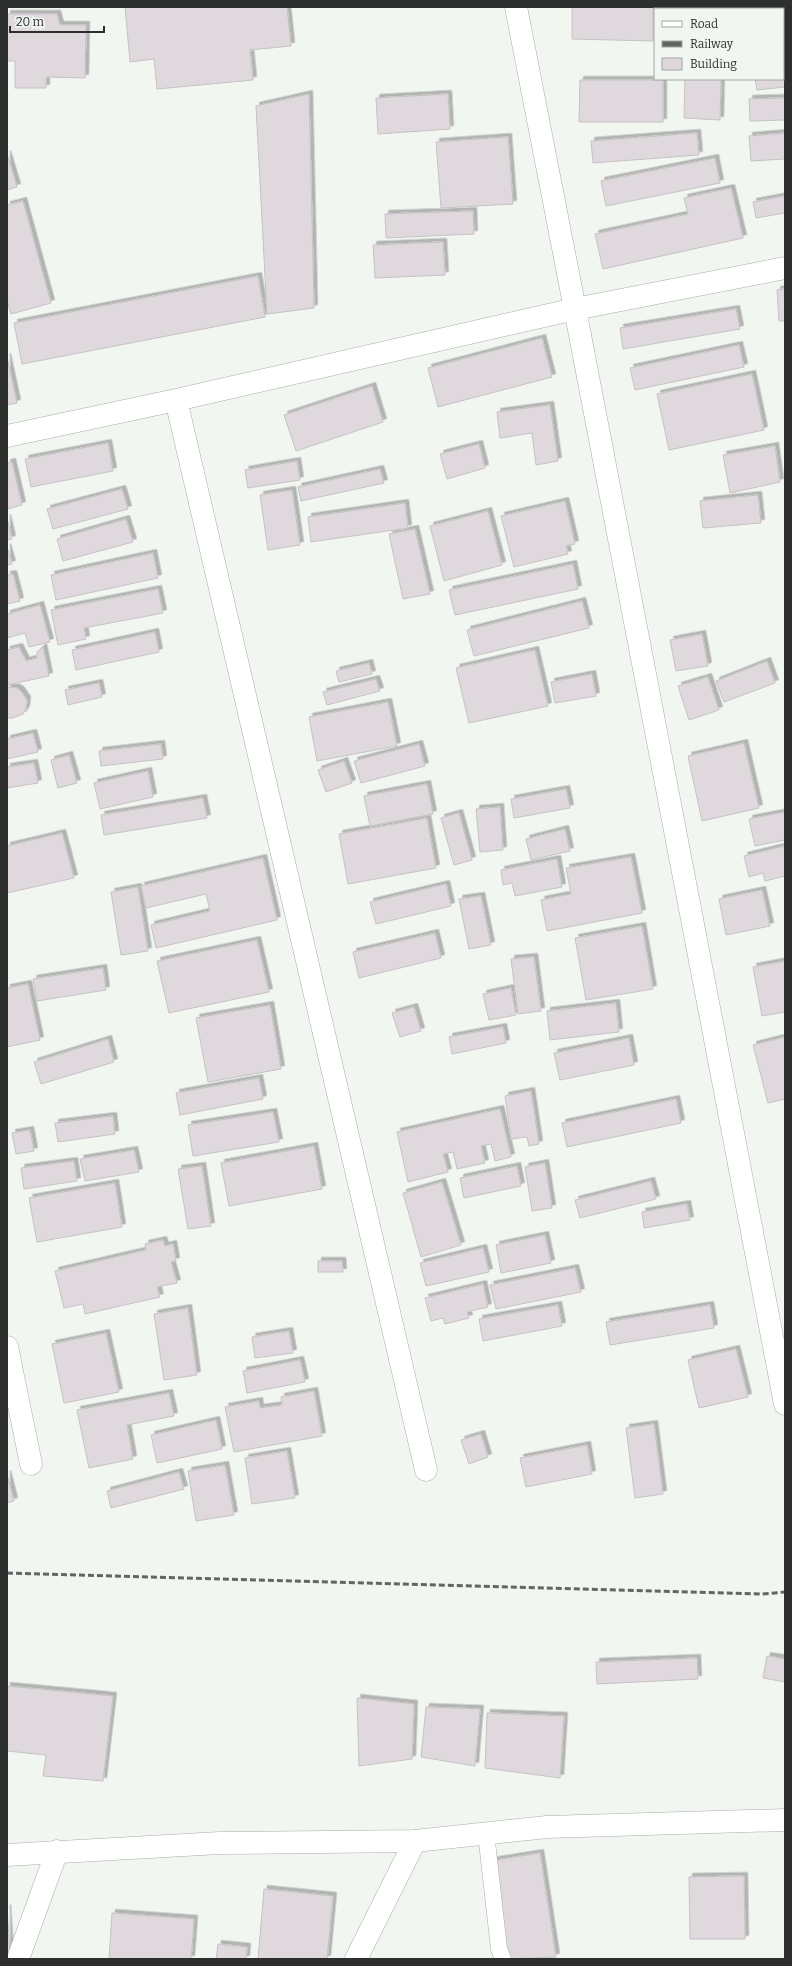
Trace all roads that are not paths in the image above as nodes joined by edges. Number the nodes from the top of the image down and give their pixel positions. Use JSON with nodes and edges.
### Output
{"nodes":[{"id":1,"x":516,"y":7,"type":"edge"},
{"id":2,"x":785,"y":268,"type":"edge"},
{"id":3,"x":575,"y":309,"type":"junction"},
{"id":4,"x":176,"y":400,"type":"junction"},
{"id":5,"x":7,"y":436,"type":"edge"},
{"id":6,"x":7,"y":1347,"type":"edge"},
{"id":7,"x":785,"y":1404,"type":"edge"},
{"id":8,"x":31,"y":1464,"type":"dead end"},
{"id":9,"x":426,"y":1470,"type":"dead end"},
{"id":10,"x":785,"y":1820,"type":"edge"},
{"id":11,"x":486,"y":1833,"type":"junction"},
{"id":12,"x":415,"y":1841,"type":"junction"},
{"id":13,"x":58,"y":1851,"type":"junction"},
{"id":14,"x":7,"y":1855,"type":"edge"},
{"id":15,"x":18,"y":1959,"type":"edge"},
{"id":16,"x":356,"y":1959,"type":"edge"},
{"id":17,"x":503,"y":1959,"type":"edge"}],
"edges":[{"from":1,"to":3,"type":"street"},
{"from":2,"to":3,"type":"street"},
{"from":3,"to":4,"type":"street"},
{"from":3,"to":7,"type":"street"},
{"from":4,"to":5,"type":"street"},
{"from":4,"to":9,"type":"street"},
{"from":6,"to":8,"type":"street"},
{"from":10,"to":11,"type":"street"},
{"from":11,"to":12,"type":"street"},
{"from":11,"to":17,"type":"lane"},
{"from":12,"to":13,"type":"street"},
{"from":12,"to":16,"type":"street"},
{"from":13,"to":14,"type":"street"},
{"from":13,"to":15,"type":"street"}]}
